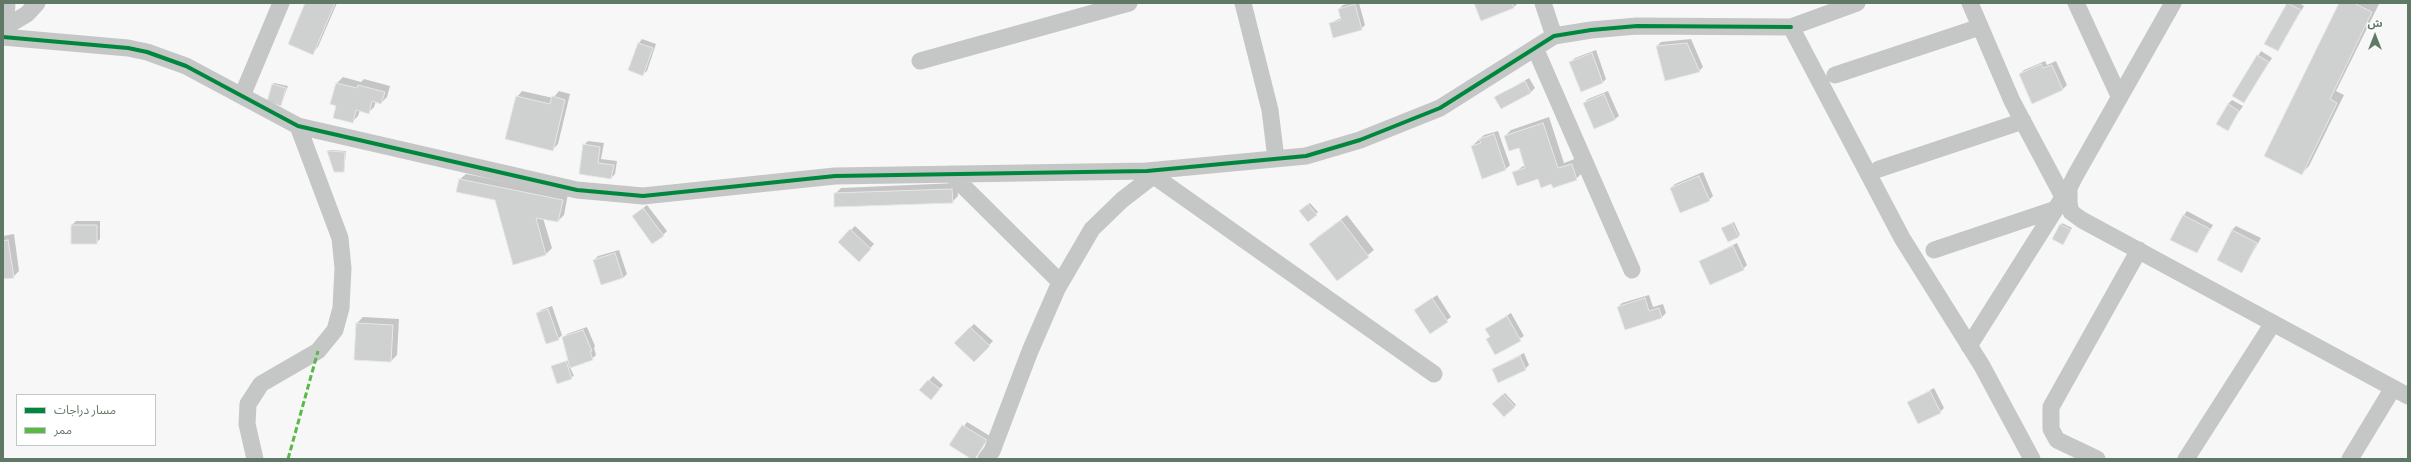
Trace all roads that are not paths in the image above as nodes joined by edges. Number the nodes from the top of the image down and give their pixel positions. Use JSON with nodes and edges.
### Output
{"nodes":[{"id":1,"x":7,"y":3,"type":"edge"},
{"id":2,"x":37,"y":3,"type":"edge"},
{"id":3,"x":281,"y":3,"type":"edge"},
{"id":4,"x":1129,"y":3,"type":"edge"},
{"id":5,"x":1243,"y":3,"type":"edge"},
{"id":6,"x":1543,"y":3,"type":"edge"},
{"id":7,"x":1970,"y":3,"type":"edge"},
{"id":8,"x":2076,"y":3,"type":"edge"},
{"id":9,"x":2173,"y":3,"type":"edge"},
{"id":10,"x":1850,"y":4,"type":"edge"},
{"id":11,"x":1791,"y":27,"type":"junction"},
{"id":12,"x":1980,"y":27,"type":"junction"},
{"id":13,"x":5,"y":33,"type":"edge"},
{"id":14,"x":1554,"y":36,"type":"junction"},
{"id":15,"x":1536,"y":48,"type":"junction"},
{"id":16,"x":920,"y":61,"type":"dead end"},
{"id":17,"x":1835,"y":75,"type":"dead end"},
{"id":18,"x":242,"y":96,"type":"junction"},
{"id":19,"x":2119,"y":96,"type":"junction"},
{"id":20,"x":2023,"y":121,"type":"junction"},
{"id":21,"x":298,"y":126,"type":"junction"},
{"id":22,"x":1276,"y":159,"type":"junction"},
{"id":23,"x":1879,"y":169,"type":"dead end"},
{"id":24,"x":1150,"y":173,"type":"junction"},
{"id":25,"x":951,"y":174,"type":"junction"},
{"id":26,"x":2065,"y":202,"type":"junction"},
{"id":27,"x":1934,"y":250,"type":"dead end"},
{"id":28,"x":2139,"y":250,"type":"junction"},
{"id":29,"x":1632,"y":270,"type":"dead end"},
{"id":30,"x":1060,"y":282,"type":"junction"},
{"id":31,"x":2273,"y":323,"type":"junction"},
{"id":32,"x":1969,"y":346,"type":"junction"},
{"id":33,"x":1434,"y":374,"type":"dead end"},
{"id":34,"x":2393,"y":388,"type":"junction"},
{"id":35,"x":2408,"y":396,"type":"edge"},
{"id":36,"x":255,"y":459,"type":"edge"},
{"id":37,"x":986,"y":459,"type":"edge"},
{"id":38,"x":2032,"y":459,"type":"edge"},
{"id":39,"x":2097,"y":459,"type":"edge"},
{"id":40,"x":2186,"y":459,"type":"edge"},
{"id":41,"x":2350,"y":459,"type":"edge"}],
"edges":[{"from":1,"to":13,"type":"street"},
{"from":2,"to":13,"type":"street"},
{"from":3,"to":18,"type":"street"},
{"from":4,"to":16,"type":"street"},
{"from":5,"to":22,"type":"street"},
{"from":6,"to":14,"type":"street"},
{"from":7,"to":12,"type":"street"},
{"from":8,"to":19,"type":"street"},
{"from":9,"to":19,"type":"street"},
{"from":10,"to":11,"type":"street"},
{"from":11,"to":14,"type":"street"},
{"from":11,"to":32,"type":"street"},
{"from":12,"to":17,"type":"street"},
{"from":12,"to":20,"type":"street"},
{"from":13,"to":18,"type":"street"},
{"from":14,"to":15,"type":"street"},
{"from":15,"to":22,"type":"street"},
{"from":15,"to":29,"type":"street"},
{"from":18,"to":21,"type":"street"},
{"from":19,"to":26,"type":"street"},
{"from":20,"to":23,"type":"street"},
{"from":20,"to":26,"type":"street"},
{"from":21,"to":25,"type":"street"},
{"from":21,"to":36,"type":"street"},
{"from":22,"to":24,"type":"street"},
{"from":24,"to":25,"type":"street"},
{"from":24,"to":30,"type":"street"},
{"from":24,"to":33,"type":"street"},
{"from":25,"to":30,"type":"street"},
{"from":26,"to":27,"type":"street"},
{"from":26,"to":28,"type":"street"},
{"from":26,"to":32,"type":"street"},
{"from":28,"to":31,"type":"street"},
{"from":28,"to":39,"type":"street"},
{"from":30,"to":37,"type":"street"},
{"from":31,"to":34,"type":"street"},
{"from":31,"to":40,"type":"street"},
{"from":32,"to":38,"type":"street"},
{"from":34,"to":35,"type":"street"},
{"from":34,"to":41,"type":"street"}]}
